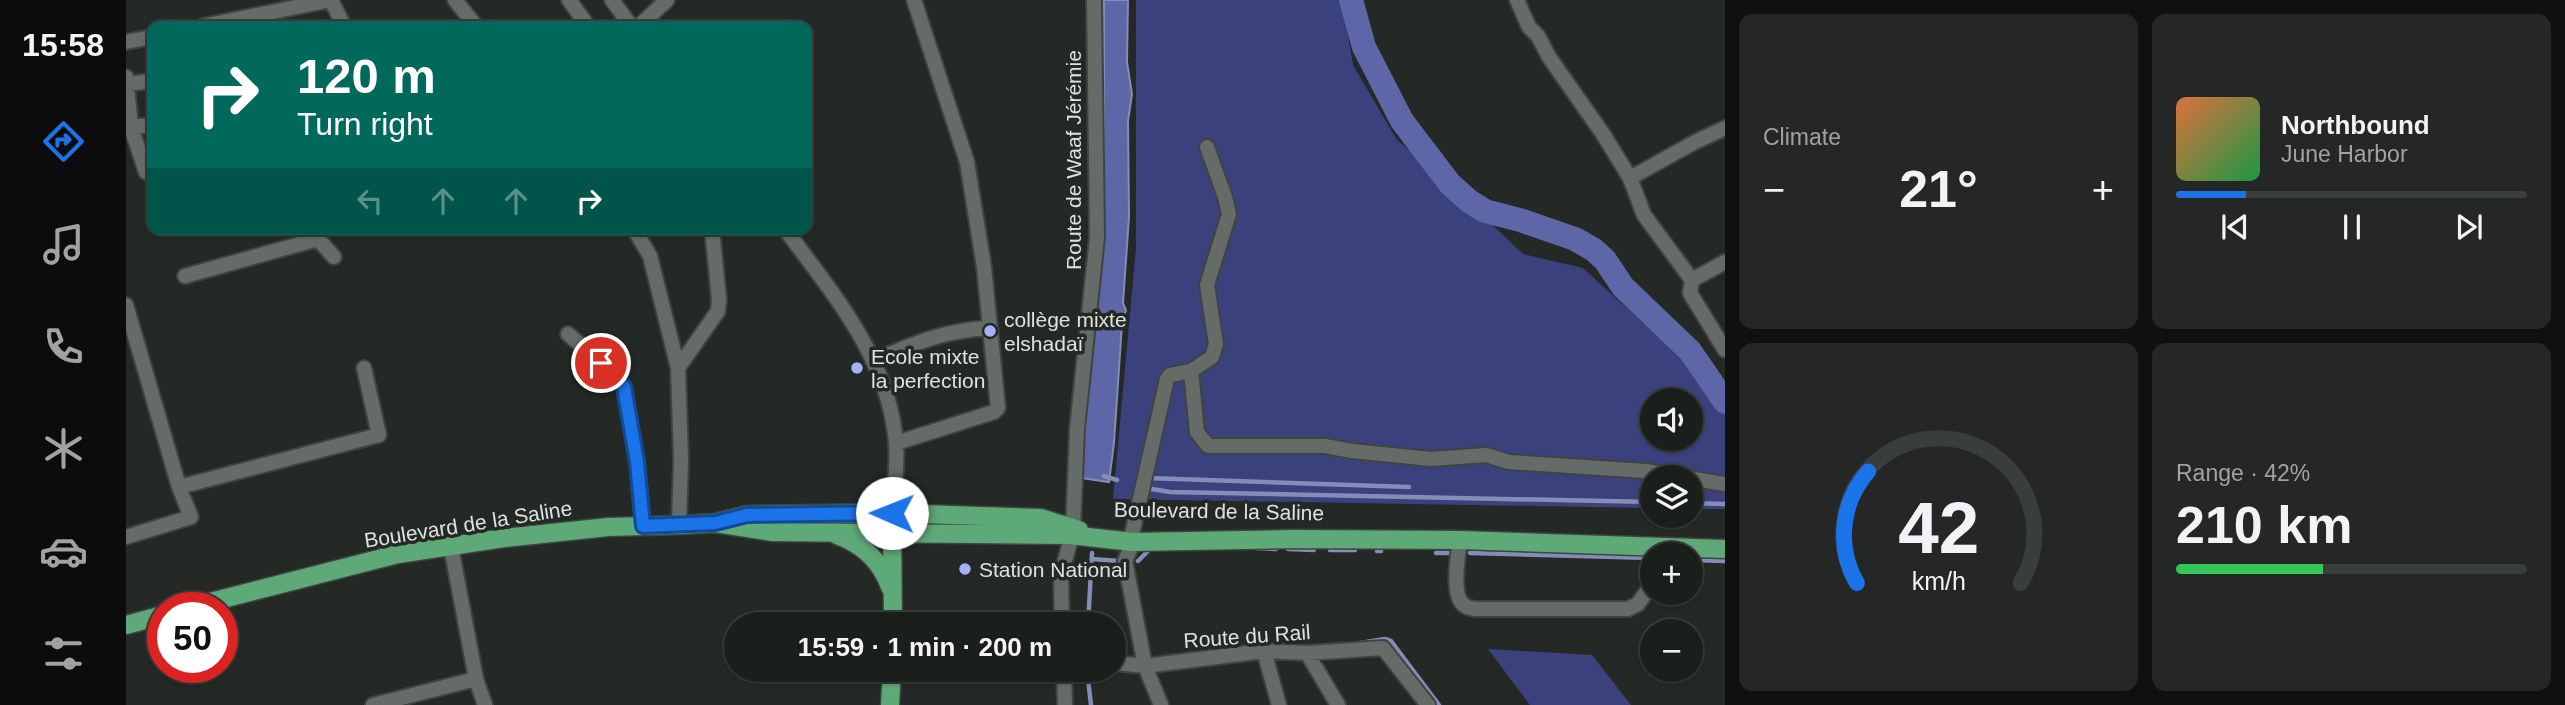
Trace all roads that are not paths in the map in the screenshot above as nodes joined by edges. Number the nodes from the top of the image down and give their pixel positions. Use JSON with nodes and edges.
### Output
{"nodes":[{"id":1,"x":331,"y":0,"type":"edge"},
{"id":2,"x":455,"y":0,"type":"edge"},
{"id":3,"x":569,"y":0,"type":"edge"},
{"id":4,"x":612,"y":0,"type":"edge"},
{"id":5,"x":667,"y":0,"type":"edge"},
{"id":6,"x":914,"y":0,"type":"edge"},
{"id":7,"x":1094,"y":0,"type":"edge"},
{"id":8,"x":1517,"y":0,"type":"edge"},
{"id":9,"x":228,"y":21,"type":"edge"},
{"id":10,"x":342,"y":21,"type":"edge"},
{"id":11,"x":472,"y":21,"type":"edge"},
{"id":12,"x":584,"y":21,"type":"edge"},
{"id":13,"x":627,"y":21,"type":"edge"},
{"id":14,"x":644,"y":21,"type":"edge"},
{"id":15,"x":147,"y":38,"type":"edge"},
{"id":16,"x":126,"y":42,"type":"edge"},
{"id":17,"x":126,"y":77,"type":"edge"},
{"id":18,"x":147,"y":82,"type":"edge"},
{"id":19,"x":127,"y":84,"type":"edge"},
{"id":20,"x":147,"y":125,"type":"edge"},
{"id":21,"x":129,"y":127,"type":"edge"},
{"id":22,"x":1725,"y":128,"type":"edge"},
{"id":23,"x":1207,"y":147,"type":"dead end"},
{"id":24,"x":147,"y":172,"type":"edge"},
{"id":25,"x":1630,"y":178,"type":"junction"},
{"id":26,"x":314,"y":235,"type":"edge"},
{"id":27,"x":318,"y":235,"type":"edge"},
{"id":28,"x":637,"y":235,"type":"edge"},
{"id":29,"x":713,"y":235,"type":"edge"},
{"id":30,"x":789,"y":235,"type":"edge"},
{"id":31,"x":334,"y":257,"type":"dead end"},
{"id":32,"x":1725,"y":261,"type":"edge"},
{"id":33,"x":185,"y":276,"type":"dead end"},
{"id":34,"x":1692,"y":280,"type":"junction"},
{"id":35,"x":126,"y":305,"type":"edge"},
{"id":36,"x":990,"y":328,"type":"junction"},
{"id":37,"x":568,"y":334,"type":"dead end"},
{"id":38,"x":1725,"y":350,"type":"edge"},
{"id":39,"x":875,"y":360,"type":"junction"},
{"id":40,"x":364,"y":368,"type":"dead end"},
{"id":41,"x":678,"y":368,"type":"junction"},
{"id":42,"x":1191,"y":371,"type":"junction"},
{"id":43,"x":896,"y":443,"type":"junction"},
{"id":44,"x":1725,"y":484,"type":"edge"},
{"id":45,"x":178,"y":487,"type":"junction"},
{"id":46,"x":892,"y":513,"type":"junction"},
{"id":47,"x":715,"y":523,"type":"junction"},
{"id":48,"x":679,"y":524,"type":"junction"},
{"id":49,"x":643,"y":526,"type":"junction"},
{"id":50,"x":892,"y":532,"type":"junction"},
{"id":51,"x":827,"y":533,"type":"junction"},
{"id":52,"x":1071,"y":533,"type":"junction"},
{"id":53,"x":126,"y":537,"type":"edge"},
{"id":54,"x":1725,"y":537,"type":"edge"},
{"id":55,"x":1132,"y":538,"type":"junction"},
{"id":56,"x":1460,"y":540,"type":"junction"},
{"id":57,"x":451,"y":547,"type":"junction"},
{"id":58,"x":1725,"y":549,"type":"edge"},
{"id":59,"x":1640,"y":550,"type":"edge"},
{"id":60,"x":1703,"y":550,"type":"edge"},
{"id":61,"x":892,"y":593,"type":"junction"},
{"id":62,"x":238,"y":595,"type":"edge"},
{"id":63,"x":1640,"y":601,"type":"edge"},
{"id":64,"x":893,"y":612,"type":"edge"},
{"id":65,"x":1062,"y":612,"type":"edge"},
{"id":66,"x":147,"y":619,"type":"edge"},
{"id":67,"x":126,"y":625,"type":"edge"},
{"id":68,"x":1264,"y":651,"type":"junction"},
{"id":69,"x":1307,"y":653,"type":"junction"},
{"id":70,"x":1126,"y":664,"type":"edge"},
{"id":71,"x":1145,"y":666,"type":"junction"},
{"id":72,"x":476,"y":680,"type":"junction"},
{"id":73,"x":893,"y":682,"type":"edge"},
{"id":74,"x":1064,"y":682,"type":"edge"},
{"id":75,"x":373,"y":705,"type":"edge"},
{"id":76,"x":485,"y":705,"type":"edge"},
{"id":77,"x":890,"y":705,"type":"edge"},
{"id":78,"x":1065,"y":705,"type":"edge"},
{"id":79,"x":1161,"y":705,"type":"edge"},
{"id":80,"x":1279,"y":705,"type":"edge"},
{"id":81,"x":1338,"y":705,"type":"edge"},
{"id":82,"x":1428,"y":705,"type":"edge"}],
"edges":[{"from":1,"to":9,"type":"street"},
{"from":1,"to":10,"type":"street"},
{"from":2,"to":11,"type":"street"},
{"from":3,"to":12,"type":"street"},
{"from":4,"to":13,"type":"street"},
{"from":5,"to":14,"type":"street"},
{"from":6,"to":36,"type":"street"},
{"from":7,"to":52,"type":"street","name":"Route de Waaf Jérémie"},
{"from":8,"to":25,"type":"street"},
{"from":15,"to":16,"type":"street"},
{"from":17,"to":19,"type":"street"},
{"from":18,"to":19,"type":"street"},
{"from":19,"to":21,"type":"street"},
{"from":20,"to":21,"type":"street"},
{"from":21,"to":24,"type":"street"},
{"from":22,"to":25,"type":"street"},
{"from":23,"to":42,"type":"street"},
{"from":25,"to":34,"type":"street"},
{"from":26,"to":33,"type":"street"},
{"from":27,"to":31,"type":"street"},
{"from":28,"to":41,"type":"street"},
{"from":29,"to":41,"type":"street"},
{"from":30,"to":39,"type":"street"},
{"from":32,"to":34,"type":"street"},
{"from":34,"to":38,"type":"street"},
{"from":35,"to":45,"type":"street"},
{"from":36,"to":39,"type":"street"},
{"from":36,"to":43,"type":"street"},
{"from":37,"to":49,"type":"street"},
{"from":39,"to":43,"type":"street"},
{"from":40,"to":45,"type":"street"},
{"from":41,"to":48,"type":"street"},
{"from":42,"to":44,"type":"street"},
{"from":42,"to":55,"type":"street"},
{"from":43,"to":46,"type":"street"},
{"from":45,"to":53,"type":"street"},
{"from":46,"to":47,"type":"main road","name":"Boulevard de la Saline"},
{"from":46,"to":50,"type":"main road"},
{"from":46,"to":52,"type":"main road","name":"Boulevard de la Saline"},
{"from":47,"to":48,"type":"main road","name":"Boulevard de la Saline"},
{"from":47,"to":51,"type":"main road","name":"Boulevard de la Saline"},
{"from":48,"to":49,"type":"main road","name":"Boulevard de la Saline"},
{"from":49,"to":57,"type":"main road","name":"Boulevard de la Saline"},
{"from":50,"to":51,"type":"main road","name":"Boulevard de la Saline"},
{"from":50,"to":52,"type":"main road","name":"Boulevard de la Saline"},
{"from":50,"to":61,"type":"main road"},
{"from":51,"to":61,"type":"main road"},
{"from":52,"to":55,"type":"main road","name":"Boulevard de la Saline"},
{"from":52,"to":65,"type":"street","name":"Route de Waaf Jérémie"},
{"from":54,"to":55,"type":"main road","name":"Boulevard de la Saline"},
{"from":55,"to":56,"type":"main road","name":"Boulevard de la Saline"},
{"from":55,"to":71,"type":"street"},
{"from":56,"to":59,"type":"main road","name":"Boulevard de la Saline"},
{"from":56,"to":63,"type":"street"},
{"from":57,"to":62,"type":"main road","name":"Boulevard de la Saline"},
{"from":57,"to":72,"type":"street"},
{"from":58,"to":60,"type":"main road","name":"Boulevard de la Saline"},
{"from":61,"to":64,"type":"main road"},
{"from":66,"to":67,"type":"main road"},
{"from":68,"to":69,"type":"street","name":"Route du Rail"},
{"from":68,"to":71,"type":"street","name":"Route du Rail"},
{"from":68,"to":80,"type":"street"},
{"from":69,"to":81,"type":"street"},
{"from":69,"to":82,"type":"street","name":"Route du Rail"},
{"from":70,"to":71,"type":"street","name":"Route du Rail"},
{"from":71,"to":79,"type":"street"},
{"from":72,"to":75,"type":"street"},
{"from":72,"to":76,"type":"street"},
{"from":73,"to":77,"type":"main road"},
{"from":74,"to":78,"type":"street"}]}
